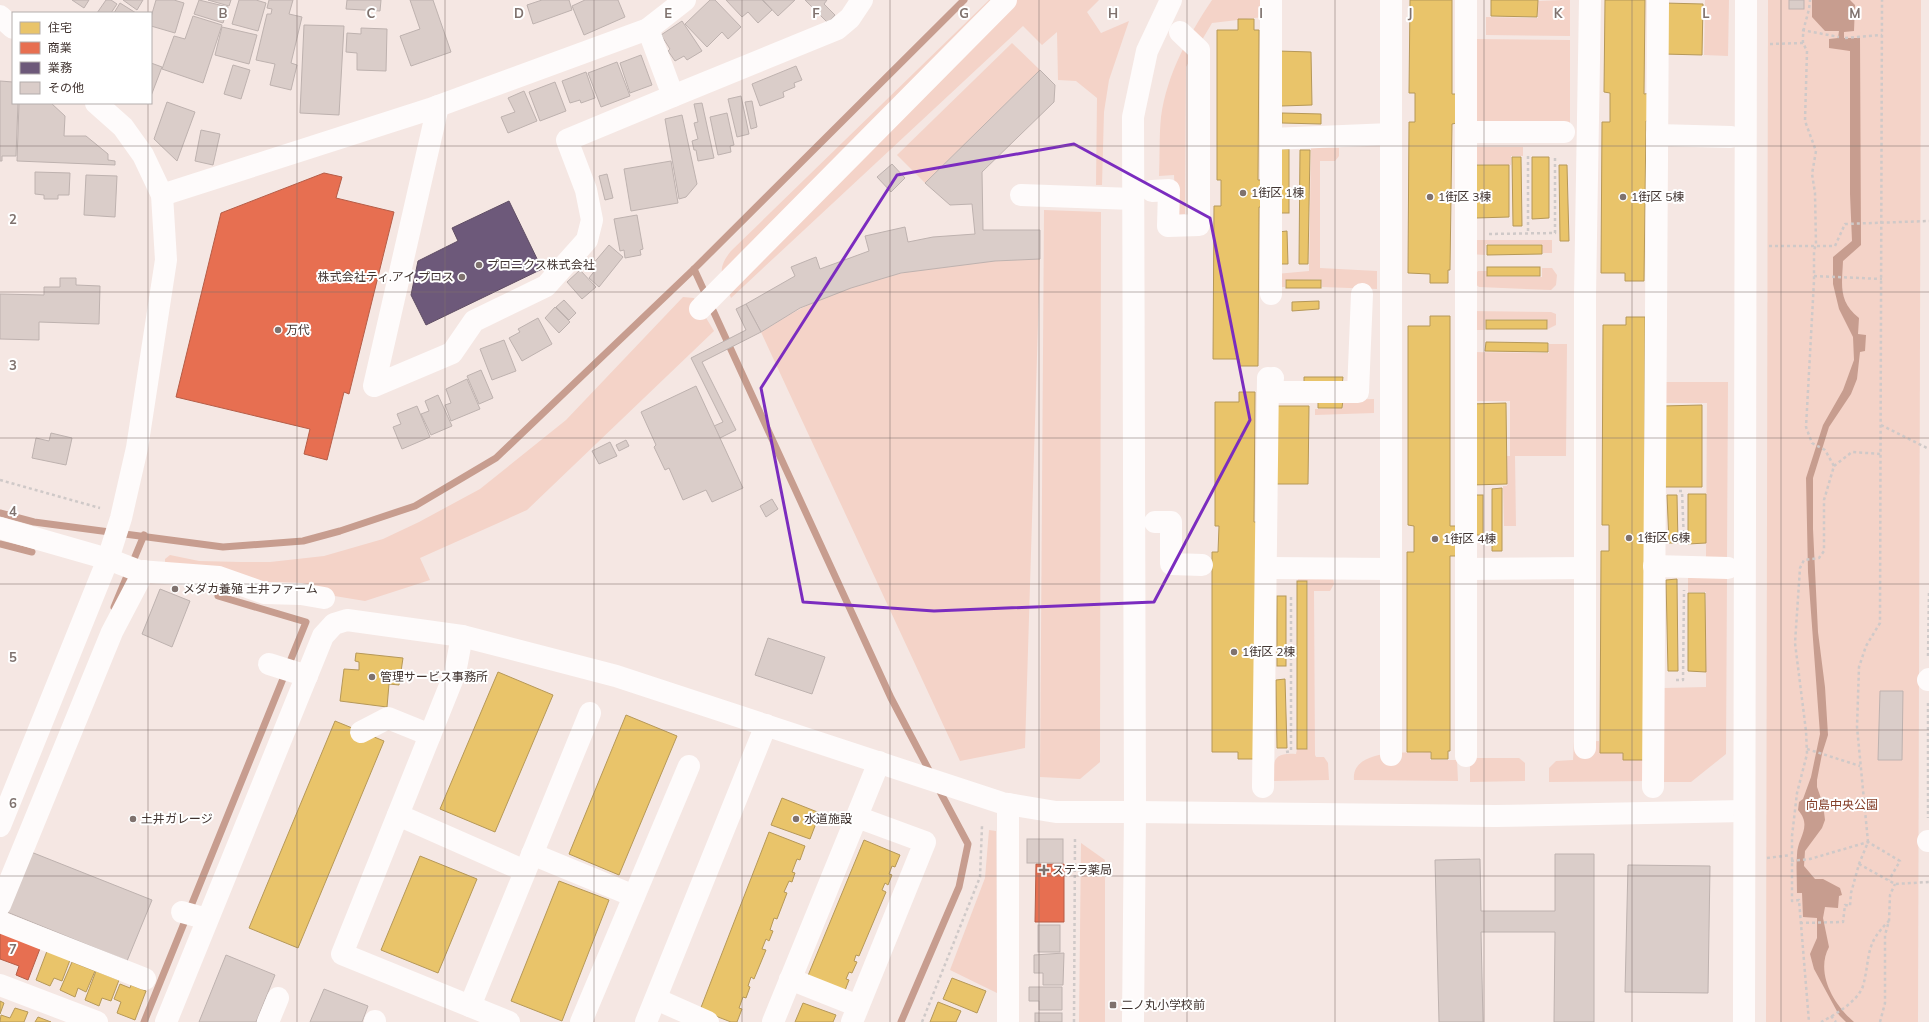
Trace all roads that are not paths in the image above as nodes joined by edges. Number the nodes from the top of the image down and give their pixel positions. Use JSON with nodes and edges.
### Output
{"nodes":[{"id":1,"x":685,"y":0,"type":"edge"},
{"id":2,"x":862,"y":0,"type":"edge"},
{"id":3,"x":1006,"y":0,"type":"edge"},
{"id":4,"x":1171,"y":0,"type":"edge"},
{"id":5,"x":1272,"y":0,"type":"edge"},
{"id":6,"x":1391,"y":0,"type":"edge"},
{"id":7,"x":1466,"y":0,"type":"edge"},
{"id":8,"x":1590,"y":0,"type":"edge"},
{"id":9,"x":1658,"y":0,"type":"edge"},
{"id":10,"x":1746,"y":0,"type":"edge"},
{"id":11,"x":0,"y":16,"type":"edge"},
{"id":12,"x":12,"y":27,"type":"edge"},
{"id":13,"x":648,"y":30,"type":"junction"},
{"id":14,"x":1180,"y":32,"type":"dead end"},
{"id":15,"x":673,"y":96,"type":"junction"},
{"id":16,"x":97,"y":104,"type":"edge"},
{"id":17,"x":438,"y":106,"type":"junction"},
{"id":18,"x":1466,"y":132,"type":"junction"},
{"id":19,"x":1559,"y":132,"type":"road end"},
{"id":20,"x":1391,"y":134,"type":"junction"},
{"id":21,"x":1657,"y":135,"type":"junction"},
{"id":22,"x":1731,"y":137,"type":"dead end"},
{"id":23,"x":1271,"y":139,"type":"junction"},
{"id":24,"x":162,"y":195,"type":"junction"},
{"id":25,"x":1021,"y":195,"type":"dead end"},
{"id":26,"x":1143,"y":195,"type":"junction"},
{"id":27,"x":1271,"y":294,"type":"dead end"},
{"id":28,"x":1362,"y":294,"type":"dead end"},
{"id":29,"x":700,"y":309,"type":"dead end"},
{"id":30,"x":1148,"y":521,"type":"junction"},
{"id":31,"x":0,"y":528,"type":"edge"},
{"id":32,"x":125,"y":563,"type":"junction"},
{"id":33,"x":1202,"y":565,"type":"dead end"},
{"id":34,"x":1654,"y":566,"type":"junction"},
{"id":35,"x":1266,"y":568,"type":"junction"},
{"id":36,"x":1585,"y":568,"type":"junction"},
{"id":37,"x":1728,"y":568,"type":"dead end"},
{"id":38,"x":1390,"y":569,"type":"junction"},
{"id":39,"x":1466,"y":569,"type":"junction"},
{"id":40,"x":324,"y":598,"type":"dead end"},
{"id":41,"x":462,"y":636,"type":"junction"},
{"id":42,"x":269,"y":664,"type":"dead end"},
{"id":43,"x":302,"y":674,"type":"junction"},
{"id":44,"x":590,"y":713,"type":"dead end"},
{"id":45,"x":766,"y":725,"type":"junction"},
{"id":46,"x":361,"y":732,"type":"dead end"},
{"id":47,"x":430,"y":735,"type":"junction"},
{"id":48,"x":1585,"y":748,"type":"dead end"},
{"id":49,"x":1390,"y":755,"type":"dead end"},
{"id":50,"x":1466,"y":756,"type":"dead end"},
{"id":51,"x":879,"y":762,"type":"junction"},
{"id":52,"x":688,"y":766,"type":"dead end"},
{"id":53,"x":1653,"y":787,"type":"dead end"},
{"id":54,"x":1263,"y":788,"type":"dead end"},
{"id":55,"x":1008,"y":804,"type":"junction"},
{"id":56,"x":1744,"y":811,"type":"junction"},
{"id":57,"x":1134,"y":812,"type":"junction"},
{"id":58,"x":398,"y":815,"type":"junction"},
{"id":59,"x":857,"y":817,"type":"junction"},
{"id":60,"x":0,"y":824,"type":"edge"},
{"id":61,"x":528,"y":863,"type":"junction"},
{"id":62,"x":634,"y":896,"type":"junction"},
{"id":63,"x":0,"y":905,"type":"edge"},
{"id":64,"x":0,"y":922,"type":"edge"},
{"id":65,"x":145,"y":979,"type":"dead end"},
{"id":66,"x":790,"y":979,"type":"junction"},
{"id":67,"x":0,"y":985,"type":"edge"},
{"id":68,"x":278,"y":998,"type":"dead end"},
{"id":69,"x":656,"y":999,"type":"junction"},
{"id":70,"x":470,"y":1006,"type":"junction"},
{"id":71,"x":855,"y":1014,"type":"edge"},
{"id":72,"x":97,"y":1022,"type":"edge"},
{"id":73,"x":166,"y":1022,"type":"edge"},
{"id":74,"x":268,"y":1022,"type":"edge"},
{"id":75,"x":509,"y":1022,"type":"edge"},
{"id":76,"x":581,"y":1022,"type":"edge"},
{"id":77,"x":646,"y":1022,"type":"edge"},
{"id":78,"x":708,"y":1022,"type":"edge"},
{"id":79,"x":773,"y":1022,"type":"edge"},
{"id":80,"x":1008,"y":1022,"type":"edge"},
{"id":81,"x":1133,"y":1022,"type":"edge"},
{"id":82,"x":1744,"y":1022,"type":"edge"}],
"edges":[{"from":1,"to":13,"type":"street"},
{"from":2,"to":15,"type":"street"},
{"from":3,"to":29,"type":"street"},
{"from":4,"to":26,"type":"street"},
{"from":5,"to":23,"type":"street"},
{"from":6,"to":20,"type":"street"},
{"from":7,"to":18,"type":"street"},
{"from":8,"to":36,"type":"street"},
{"from":9,"to":21,"type":"street"},
{"from":10,"to":56,"type":"street"},
{"from":11,"to":12,"type":"street"},
{"from":13,"to":15,"type":"street"},
{"from":13,"to":17,"type":"street"},
{"from":14,"to":26,"type":"street"},
{"from":15,"to":17,"type":"street"},
{"from":16,"to":24,"type":"street"},
{"from":17,"to":24,"type":"street"},
{"from":18,"to":19,"type":"street"},
{"from":18,"to":39,"type":"street"},
{"from":20,"to":23,"type":"street"},
{"from":20,"to":38,"type":"street"},
{"from":21,"to":22,"type":"street"},
{"from":21,"to":34,"type":"street"},
{"from":23,"to":27,"type":"street"},
{"from":24,"to":32,"type":"street"},
{"from":25,"to":26,"type":"street"},
{"from":26,"to":30,"type":"street"},
{"from":28,"to":35,"type":"street"},
{"from":30,"to":33,"type":"street"},
{"from":30,"to":57,"type":"street"},
{"from":31,"to":32,"type":"street"},
{"from":32,"to":40,"type":"street"},
{"from":32,"to":60,"type":"street"},
{"from":32,"to":63,"type":"street"},
{"from":34,"to":37,"type":"street"},
{"from":34,"to":53,"type":"street"},
{"from":35,"to":38,"type":"street"},
{"from":35,"to":54,"type":"street"},
{"from":36,"to":39,"type":"street"},
{"from":36,"to":48,"type":"street"},
{"from":38,"to":49,"type":"street"},
{"from":39,"to":50,"type":"street"},
{"from":41,"to":43,"type":"street"},
{"from":41,"to":45,"type":"street"},
{"from":41,"to":47,"type":"street"},
{"from":42,"to":43,"type":"street"},
{"from":43,"to":73,"type":"street"},
{"from":44,"to":61,"type":"street"},
{"from":45,"to":51,"type":"street"},
{"from":45,"to":69,"type":"street"},
{"from":46,"to":47,"type":"street"},
{"from":47,"to":58,"type":"street"},
{"from":51,"to":55,"type":"street"},
{"from":51,"to":59,"type":"street"},
{"from":52,"to":62,"type":"street"},
{"from":55,"to":57,"type":"street"},
{"from":55,"to":80,"type":"street"},
{"from":56,"to":57,"type":"street"},
{"from":56,"to":82,"type":"street"},
{"from":57,"to":81,"type":"street"},
{"from":58,"to":61,"type":"street"},
{"from":58,"to":70,"type":"street"},
{"from":59,"to":66,"type":"street"},
{"from":59,"to":71,"type":"street"},
{"from":61,"to":62,"type":"street"},
{"from":61,"to":70,"type":"street"},
{"from":62,"to":76,"type":"street"},
{"from":64,"to":65,"type":"street"},
{"from":66,"to":71,"type":"street"},
{"from":66,"to":79,"type":"street"},
{"from":67,"to":72,"type":"street"},
{"from":68,"to":74,"type":"street"},
{"from":69,"to":77,"type":"street"},
{"from":69,"to":78,"type":"street"},
{"from":70,"to":75,"type":"street"}]}
